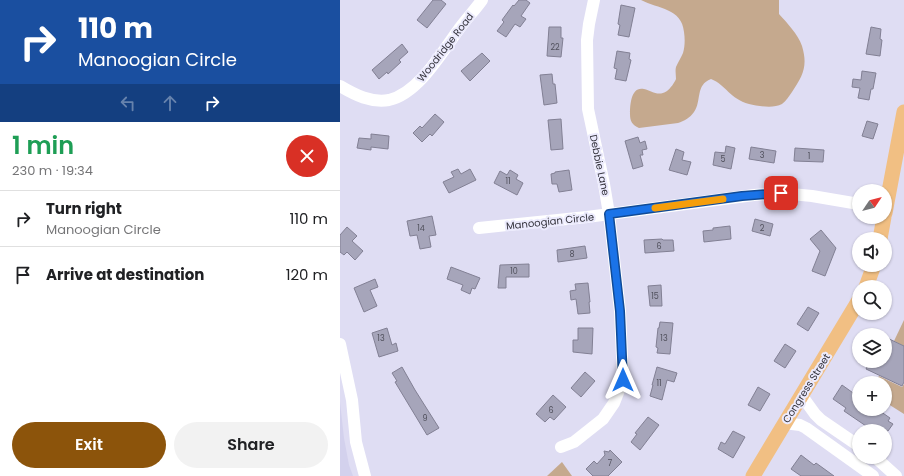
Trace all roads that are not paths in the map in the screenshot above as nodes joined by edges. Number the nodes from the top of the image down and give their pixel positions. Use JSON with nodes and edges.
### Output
{"nodes":[{"id":1,"x":482,"y":0,"type":"edge"},
{"id":2,"x":594,"y":0,"type":"edge"},
{"id":3,"x":340,"y":86,"type":"edge"},
{"id":4,"x":904,"y":112,"type":"edge"},
{"id":5,"x":890,"y":184,"type":"edge"},
{"id":6,"x":852,"y":203,"type":"edge"},
{"id":7,"x":609,"y":214,"type":"junction"},
{"id":8,"x":479,"y":228,"type":"dead end"},
{"id":9,"x":852,"y":312,"type":"edge"},
{"id":10,"x":340,"y":344,"type":"edge"},
{"id":11,"x":802,"y":396,"type":"junction"},
{"id":12,"x":784,"y":423,"type":"junction"},
{"id":13,"x":852,"y":441,"type":"edge"},
{"id":14,"x":561,"y":447,"type":"dead end"},
{"id":15,"x":883,"y":464,"type":"edge"},
{"id":16,"x":365,"y":476,"type":"edge"},
{"id":17,"x":753,"y":476,"type":"edge"},
{"id":18,"x":873,"y":476,"type":"edge"},
{"id":19,"x":896,"y":476,"type":"edge"}],
"edges":[{"from":1,"to":3,"type":"street","name":"Woodridge Road"},
{"from":2,"to":7,"type":"street","name":"Debbie Lane"},
{"from":4,"to":5,"type":"main road"},
{"from":6,"to":7,"type":"street","name":"Manoogian Circle"},
{"from":7,"to":8,"type":"street","name":"Manoogian Circle"},
{"from":7,"to":14,"type":"street","name":"Debbie Lane"},
{"from":9,"to":11,"type":"main road","name":"Congress Street"},
{"from":10,"to":16,"type":"street"},
{"from":11,"to":12,"type":"main road","name":"Congress Street"},
{"from":11,"to":13,"type":"street"},
{"from":12,"to":17,"type":"main road","name":"Congress Street"},
{"from":12,"to":18,"type":"street"},
{"from":15,"to":19,"type":"street"}]}
